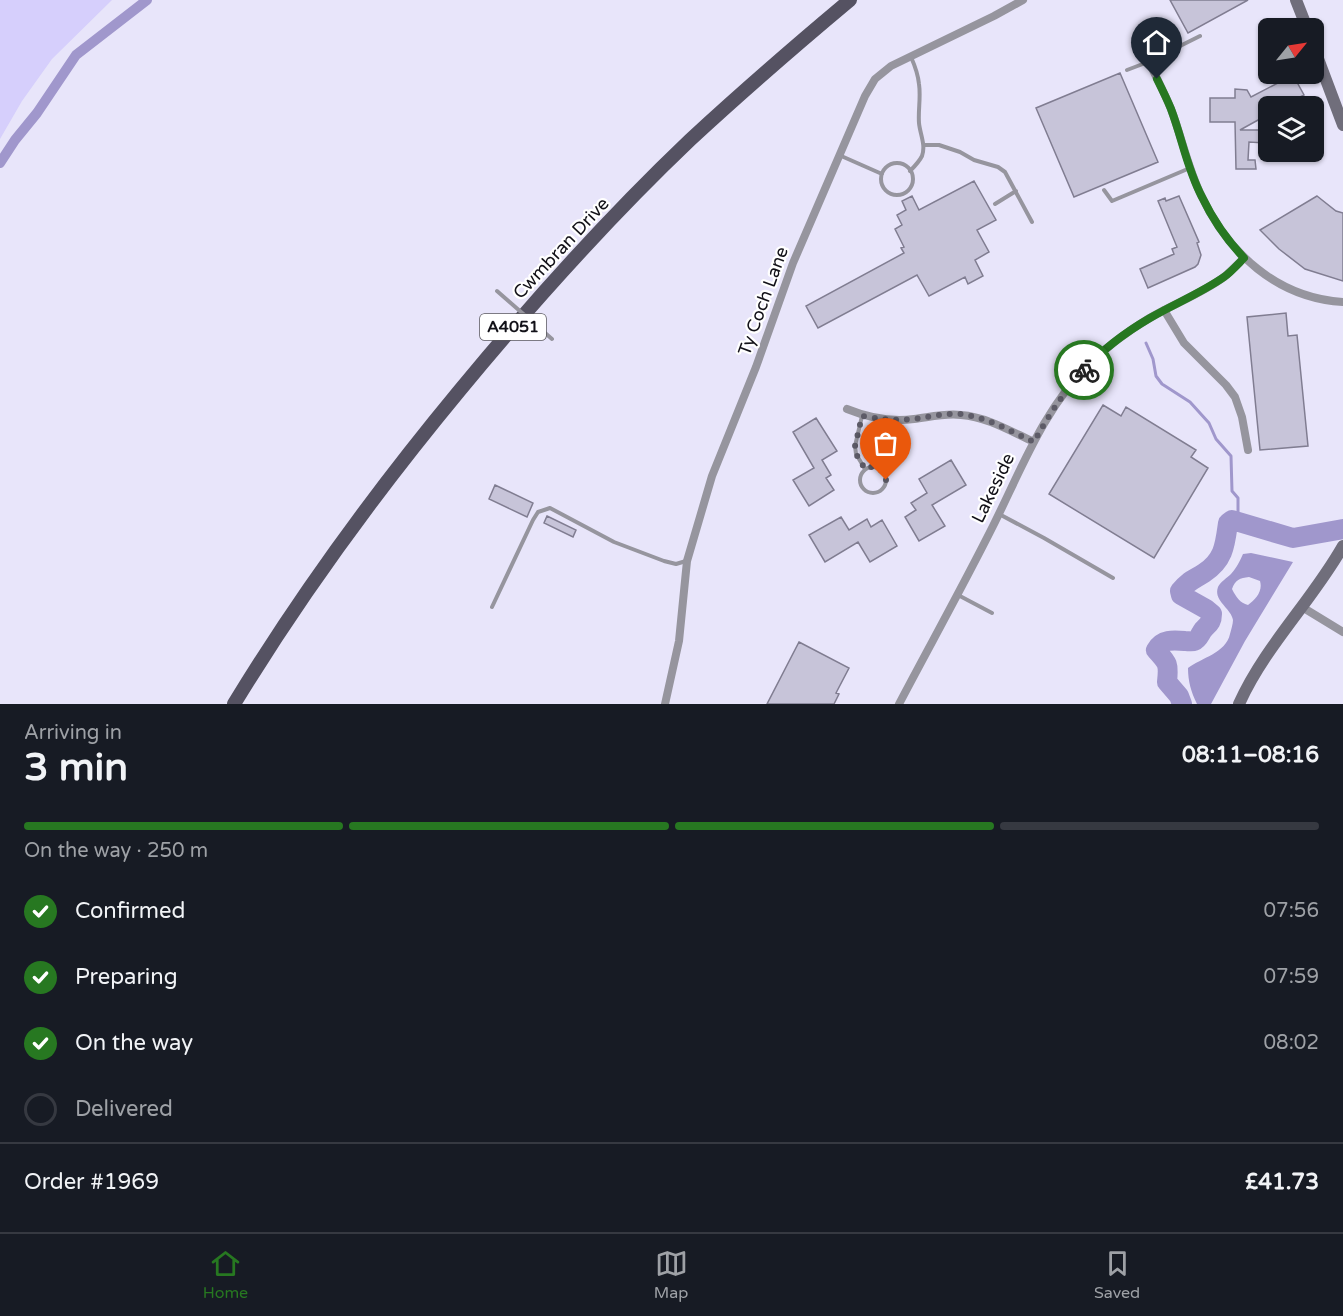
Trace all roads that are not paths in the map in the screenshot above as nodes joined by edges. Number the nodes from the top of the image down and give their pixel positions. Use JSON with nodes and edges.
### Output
{"nodes":[{"id":1,"x":850,"y":0,"type":"edge"},
{"id":2,"x":1023,"y":0,"type":"edge"},
{"id":3,"x":1296,"y":0,"type":"edge"},
{"id":4,"x":1303,"y":18,"type":"edge"},
{"id":5,"x":1200,"y":36,"type":"dead end"},
{"id":6,"x":1137,"y":39,"type":"dead end"},
{"id":7,"x":911,"y":56,"type":"junction"},
{"id":8,"x":1148,"y":62,"type":"junction"},
{"id":9,"x":1127,"y":70,"type":"dead end"},
{"id":10,"x":1324,"y":75,"type":"edge"},
{"id":11,"x":1343,"y":125,"type":"edge"},
{"id":12,"x":924,"y":145,"type":"junction"},
{"id":13,"x":839,"y":155,"type":"junction"},
{"id":14,"x":1190,"y":168,"type":"junction"},
{"id":15,"x":910,"y":171,"type":"junction"},
{"id":16,"x":882,"y":174,"type":"junction"},
{"id":17,"x":1104,"y":190,"type":"dead end"},
{"id":18,"x":1016,"y":191,"type":"junction"},
{"id":19,"x":995,"y":204,"type":"dead end"},
{"id":20,"x":1032,"y":222,"type":"dead end"},
{"id":21,"x":1244,"y":258,"type":"junction"},
{"id":22,"x":497,"y":291,"type":"dead end"},
{"id":23,"x":1343,"y":302,"type":"edge"},
{"id":24,"x":1164,"y":310,"type":"junction"},
{"id":25,"x":552,"y":339,"type":"dead end"},
{"id":26,"x":846,"y":409,"type":"dead end"},
{"id":27,"x":862,"y":416,"type":"junction"},
{"id":28,"x":1034,"y":442,"type":"junction"},
{"id":29,"x":1248,"y":450,"type":"dead end"},
{"id":30,"x":865,"y":469,"type":"junction"},
{"id":31,"x":999,"y":514,"type":"junction"},
{"id":32,"x":1343,"y":546,"type":"edge"},
{"id":33,"x":687,"y":561,"type":"junction"},
{"id":34,"x":1113,"y":578,"type":"dead end"},
{"id":35,"x":957,"y":594,"type":"junction"},
{"id":36,"x":492,"y":607,"type":"dead end"},
{"id":37,"x":1302,"y":607,"type":"junction"},
{"id":38,"x":992,"y":613,"type":"dead end"},
{"id":39,"x":1343,"y":632,"type":"edge"},
{"id":40,"x":234,"y":704,"type":"edge"},
{"id":41,"x":665,"y":704,"type":"edge"},
{"id":42,"x":899,"y":704,"type":"edge"},
{"id":43,"x":1239,"y":704,"type":"edge"}],
"edges":[{"from":1,"to":40,"type":"main road","name":"Cwmbran Drive","number":"A4051"},
{"from":2,"to":7,"type":"street","name":"Ty Coch Lane"},
{"from":3,"to":4,"type":"street"},
{"from":5,"to":8,"type":"lane"},
{"from":6,"to":8,"type":"street"},
{"from":7,"to":12,"type":"lane"},
{"from":7,"to":13,"type":"street","name":"Ty Coch Lane"},
{"from":8,"to":9,"type":"lane"},
{"from":8,"to":14,"type":"street"},
{"from":10,"to":11,"type":"street"},
{"from":12,"to":15,"type":"lane"},
{"from":12,"to":18,"type":"lane"},
{"from":13,"to":16,"type":"lane"},
{"from":13,"to":33,"type":"street","name":"Ty Coch Lane"},
{"from":14,"to":17,"type":"lane"},
{"from":14,"to":21,"type":"street"},
{"from":15,"to":16,"type":"lane"},
{"from":15,"to":16,"type":"lane"},
{"from":18,"to":19,"type":"lane"},
{"from":18,"to":20,"type":"lane"},
{"from":21,"to":23,"type":"street"},
{"from":21,"to":24,"type":"street","name":"Lakeside"},
{"from":22,"to":25,"type":"lane","bridge":true},
{"from":24,"to":28,"type":"street","name":"Lakeside"},
{"from":24,"to":29,"type":"street"},
{"from":26,"to":27,"type":"street"},
{"from":27,"to":28,"type":"street"},
{"from":27,"to":30,"type":"lane"},
{"from":28,"to":31,"type":"street","name":"Lakeside"},
{"from":30,"to":30,"type":"lane"},
{"from":31,"to":34,"type":"lane"},
{"from":31,"to":35,"type":"street","name":"Lakeside"},
{"from":32,"to":37,"type":"street"},
{"from":33,"to":36,"type":"lane"},
{"from":33,"to":41,"type":"street","name":"Ty Coch Lane"},
{"from":35,"to":38,"type":"lane"},
{"from":35,"to":42,"type":"street","name":"Lakeside"},
{"from":37,"to":39,"type":"street"},
{"from":37,"to":43,"type":"street"}]}
